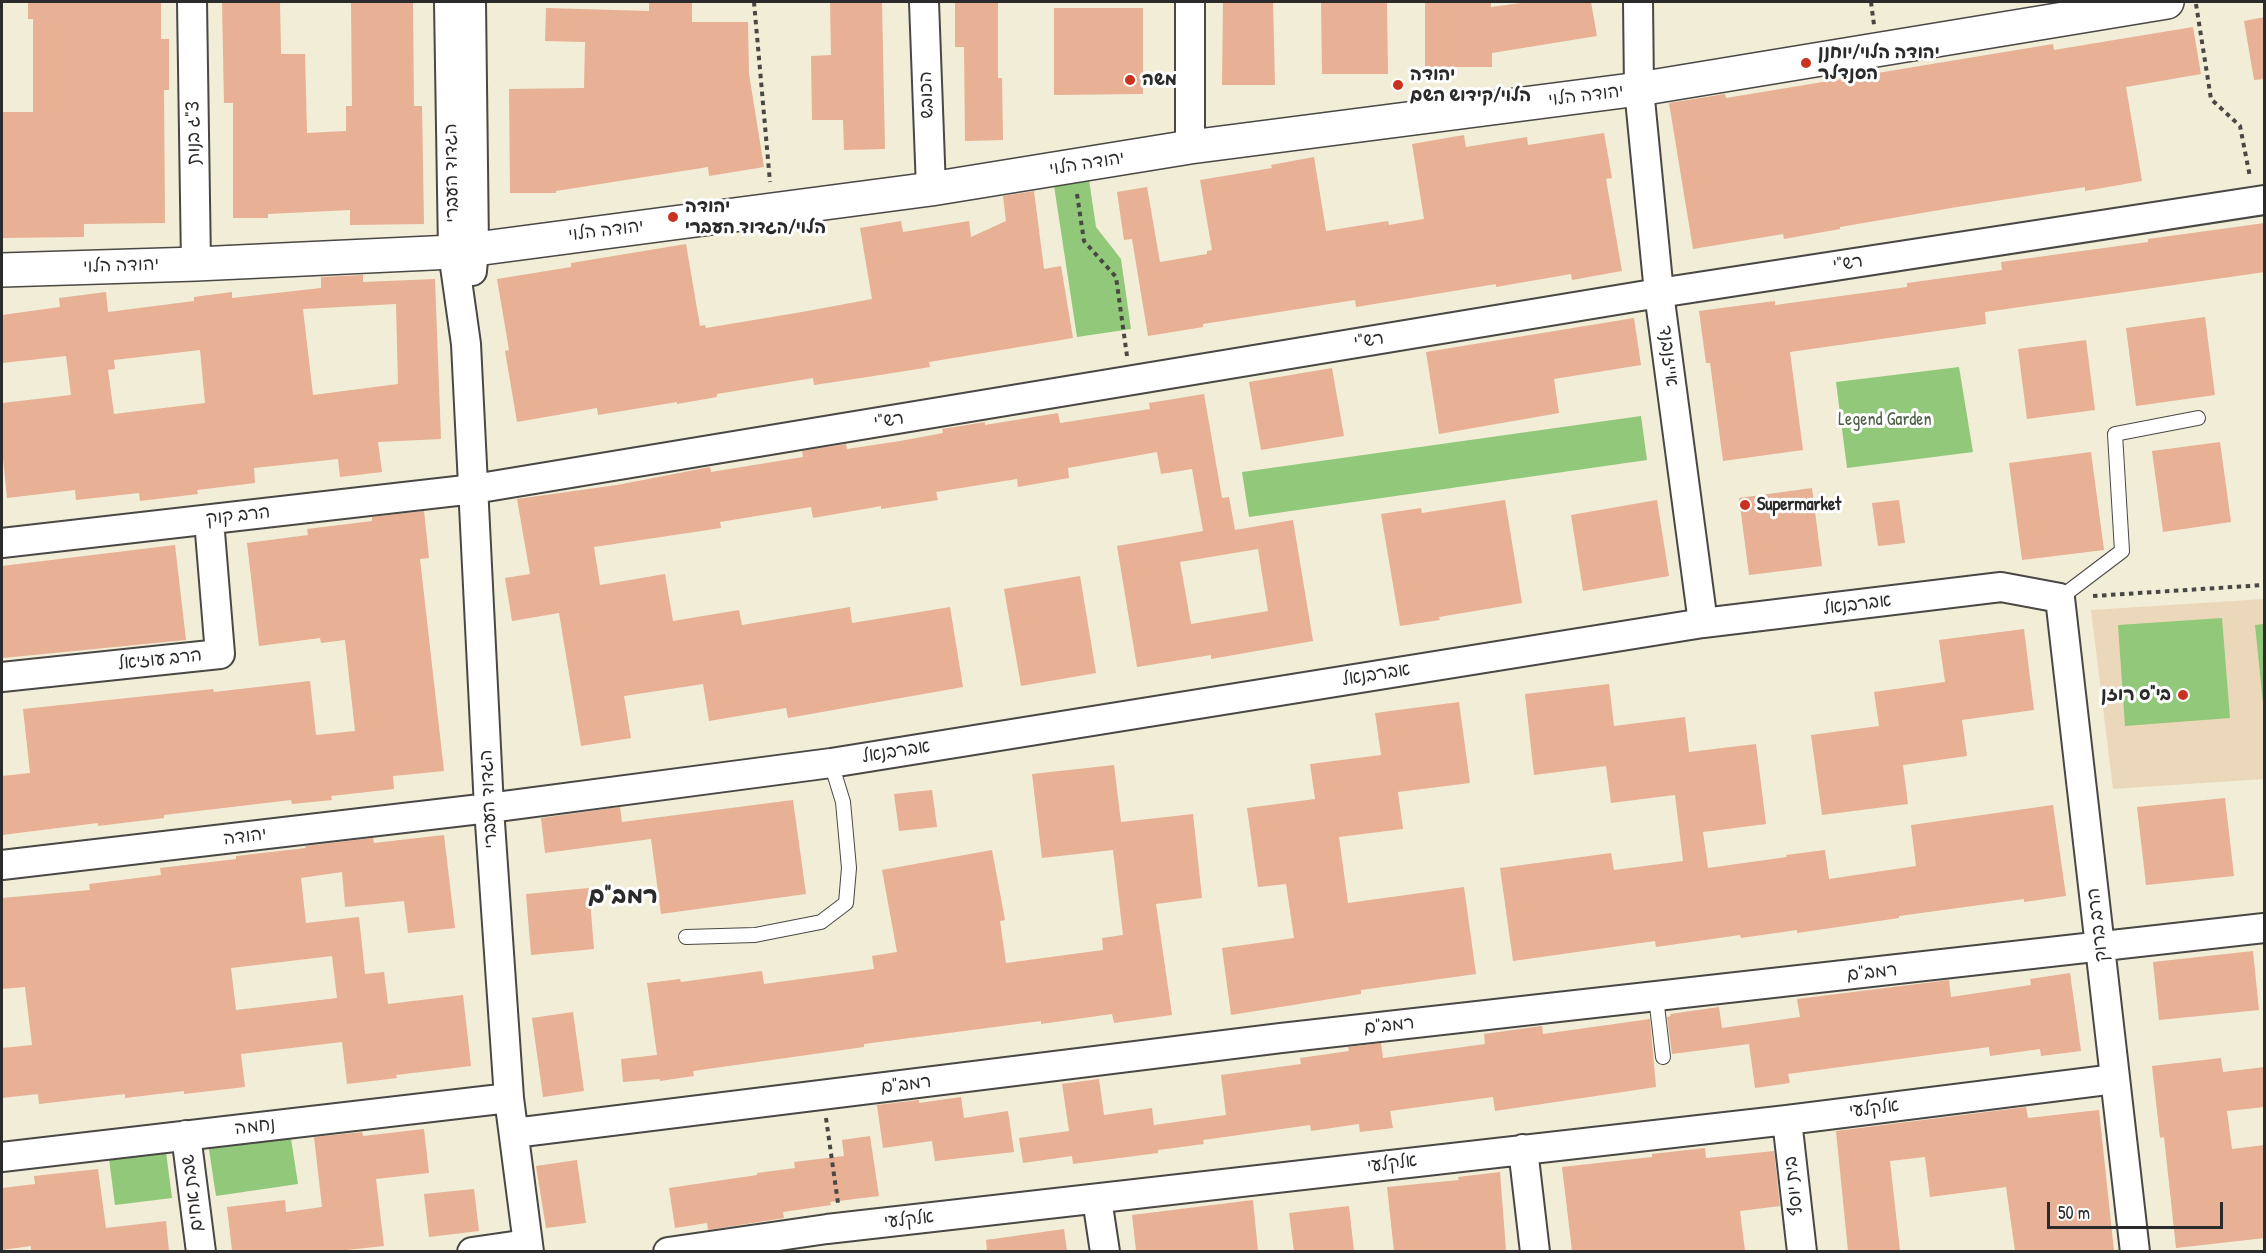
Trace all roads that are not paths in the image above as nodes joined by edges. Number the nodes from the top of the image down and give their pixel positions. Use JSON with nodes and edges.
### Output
{"nodes":[{"id":1,"x":192,"y":2,"type":"edge"},
{"id":2,"x":449,"y":2,"type":"edge"},
{"id":3,"x":471,"y":2,"type":"edge"},
{"id":4,"x":924,"y":2,"type":"edge"},
{"id":5,"x":1190,"y":2,"type":"edge"},
{"id":6,"x":1638,"y":2,"type":"edge"},
{"id":7,"x":2166,"y":2,"type":"edge"},
{"id":8,"x":1639,"y":89,"type":"junction"},
{"id":9,"x":1190,"y":147,"type":"junction"},
{"id":10,"x":931,"y":189,"type":"junction"},
{"id":11,"x":2260,"y":200,"type":"edge"},
{"id":12,"x":464,"y":250,"type":"junction"},
{"id":13,"x":196,"y":264,"type":"junction"},
{"id":14,"x":2,"y":270,"type":"edge"},
{"id":15,"x":1659,"y":293,"type":"junction"},
{"id":16,"x":2198,"y":418,"type":"dead end"},
{"id":17,"x":474,"y":489,"type":"junction"},
{"id":18,"x":208,"y":520,"type":"junction"},
{"id":19,"x":2,"y":543,"type":"edge"},
{"id":20,"x":2060,"y":598,"type":"junction"},
{"id":21,"x":1703,"y":623,"type":"junction"},
{"id":22,"x":2,"y":677,"type":"edge"},
{"id":23,"x":831,"y":763,"type":"junction"},
{"id":24,"x":489,"y":808,"type":"junction"},
{"id":25,"x":2,"y":865,"type":"edge"},
{"id":26,"x":2265,"y":928,"type":"edge"},
{"id":27,"x":686,"y":937,"type":"dead end"},
{"id":28,"x":2100,"y":948,"type":"junction"},
{"id":29,"x":1656,"y":997,"type":"junction"},
{"id":30,"x":1663,"y":1057,"type":"dead end"},
{"id":31,"x":2115,"y":1079,"type":"junction"},
{"id":32,"x":509,"y":1098,"type":"junction"},
{"id":33,"x":1787,"y":1120,"type":"junction"},
{"id":34,"x":514,"y":1133,"type":"junction"},
{"id":35,"x":186,"y":1135,"type":"junction"},
{"id":36,"x":1523,"y":1149,"type":"junction"},
{"id":37,"x":2,"y":1157,"type":"edge"},
{"id":38,"x":1096,"y":1199,"type":"junction"},
{"id":39,"x":833,"y":1236,"type":"edge"},
{"id":40,"x":528,"y":1248,"type":"edge"},
{"id":41,"x":201,"y":1251,"type":"edge"},
{"id":42,"x":472,"y":1251,"type":"edge"},
{"id":43,"x":668,"y":1251,"type":"edge"},
{"id":44,"x":1105,"y":1251,"type":"edge"},
{"id":45,"x":1535,"y":1251,"type":"edge"},
{"id":46,"x":1802,"y":1251,"type":"edge"},
{"id":47,"x":2135,"y":1251,"type":"edge"}],
"edges":[{"from":1,"to":13,"type":"street","name":"צ\"ג בנות"},
{"from":2,"to":12,"type":"street","name":"הגדוד העברי"},
{"from":3,"to":12,"type":"street","name":"הגדוד העברי"},
{"from":4,"to":10,"type":"street","name":"הכובש"},
{"from":5,"to":9,"type":"street"},
{"from":6,"to":8,"type":"street","name":"אייזנבנד"},
{"from":7,"to":8,"type":"street","name":"יהודה הלוי"},
{"from":8,"to":9,"type":"street","name":"יהודה הלוי"},
{"from":8,"to":15,"type":"street","name":"אייזנבנד"},
{"from":9,"to":10,"type":"street","name":"יהודה הלוי"},
{"from":10,"to":12,"type":"street","name":"יהודה הלוי"},
{"from":11,"to":15,"type":"street","name":"רש\"י"},
{"from":12,"to":13,"type":"street","name":"יהודה הלוי"},
{"from":12,"to":17,"type":"street","name":"הגדוד העברי"},
{"from":13,"to":14,"type":"street","name":"יהודה הלוי"},
{"from":15,"to":17,"type":"street","name":"רש\"י"},
{"from":15,"to":21,"type":"street","name":"אייזנבנד"},
{"from":16,"to":20,"type":"lane"},
{"from":17,"to":18,"type":"street","name":"הרב קוק"},
{"from":17,"to":24,"type":"street","name":"הגדוד העברי"},
{"from":18,"to":19,"type":"street","name":"הרב קוק"},
{"from":18,"to":22,"type":"street","name":"הרב עוזיאל"},
{"from":20,"to":21,"type":"street","name":"אברבנאל"},
{"from":20,"to":28,"type":"street","name":"הרב ברוק"},
{"from":21,"to":23,"type":"street","name":"אברבנאל"},
{"from":23,"to":24,"type":"street","name":"אברבנאל"},
{"from":23,"to":27,"type":"lane"},
{"from":24,"to":25,"type":"street","name":"יהודה"},
{"from":24,"to":32,"type":"street","name":"הגדוד העברי"},
{"from":26,"to":28,"type":"street","name":"רמב\"ם"},
{"from":28,"to":29,"type":"street","name":"רמב\"ם"},
{"from":28,"to":31,"type":"street","name":"הרב ברוק"},
{"from":29,"to":30,"type":"lane"},
{"from":29,"to":34,"type":"street","name":"רמב\"ם"},
{"from":31,"to":33,"type":"street","name":"אלקלעי"},
{"from":31,"to":47,"type":"street","name":"הרב ברוק"},
{"from":32,"to":34,"type":"street","name":"הגדוד העברי"},
{"from":32,"to":35,"type":"street","name":"נחמה"},
{"from":33,"to":36,"type":"street","name":"אלקלעי"},
{"from":33,"to":46,"type":"street","name":"בית יוסף"},
{"from":34,"to":40,"type":"street","name":"הגדוד העברי"},
{"from":35,"to":37,"type":"street","name":"נחמה"},
{"from":35,"to":41,"type":"street","name":"שבת אחים"},
{"from":36,"to":38,"type":"street","name":"אלקלעי"},
{"from":36,"to":45,"type":"street"},
{"from":38,"to":39,"type":"street","name":"אלקלעי"},
{"from":38,"to":44,"type":"street"},
{"from":39,"to":43,"type":"street","name":"אלקלעי"},
{"from":40,"to":42,"type":"street"}]}
